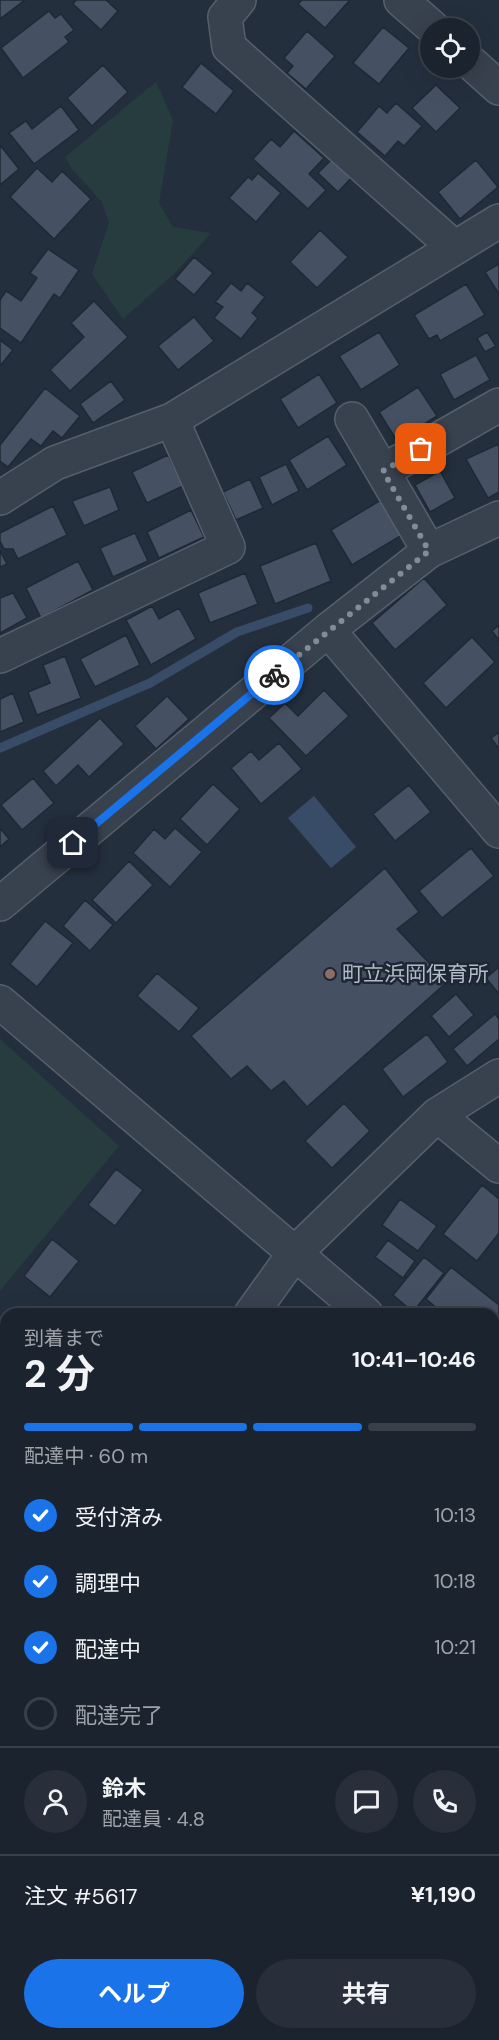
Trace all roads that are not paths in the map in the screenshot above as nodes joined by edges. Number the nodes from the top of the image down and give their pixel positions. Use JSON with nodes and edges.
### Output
{"nodes":[{"id":1,"x":239,"y":0,"type":"edge"},
{"id":2,"x":402,"y":0,"type":"edge"},
{"id":3,"x":422,"y":18,"type":"edge"},
{"id":4,"x":480,"y":71,"type":"edge"},
{"id":5,"x":499,"y":88,"type":"edge"},
{"id":6,"x":499,"y":221,"type":"edge"},
{"id":7,"x":455,"y":248,"type":"junction"},
{"id":8,"x":499,"y":405,"type":"edge"},
{"id":9,"x":352,"y":419,"type":"dead end"},
{"id":10,"x":172,"y":420,"type":"junction"},
{"id":11,"x":383,"y":471,"type":"junction"},
{"id":12,"x":0,"y":498,"type":"edge"},
{"id":13,"x":499,"y":518,"type":"edge"},
{"id":14,"x":429,"y":551,"type":"junction"},
{"id":15,"x":328,"y":630,"type":"junction"},
{"id":16,"x":0,"y":656,"type":"edge"},
{"id":17,"x":488,"y":799,"type":"edge"},
{"id":18,"x":499,"y":831,"type":"edge"},
{"id":19,"x":0,"y":904,"type":"edge"},
{"id":20,"x":0,"y":1002,"type":"edge"},
{"id":21,"x":499,"y":1076,"type":"edge"},
{"id":22,"x":437,"y":1115,"type":"junction"},
{"id":23,"x":499,"y":1166,"type":"edge"},
{"id":24,"x":294,"y":1254,"type":"junction"},
{"id":25,"x":255,"y":1308,"type":"edge"},
{"id":26,"x":359,"y":1308,"type":"edge"}],
"edges":[{"from":1,"to":7,"type":"street"},
{"from":2,"to":3,"type":"street"},
{"from":4,"to":5,"type":"street"},
{"from":6,"to":7,"type":"street"},
{"from":7,"to":10,"type":"street"},
{"from":8,"to":11,"type":"street"},
{"from":9,"to":11,"type":"street"},
{"from":10,"to":12,"type":"street"},
{"from":10,"to":16,"type":"street"},
{"from":11,"to":14,"type":"street"},
{"from":13,"to":14,"type":"street"},
{"from":14,"to":15,"type":"street"},
{"from":15,"to":17,"type":"street"},
{"from":15,"to":19,"type":"street"},
{"from":17,"to":18,"type":"street"},
{"from":20,"to":24,"type":"street"},
{"from":21,"to":22,"type":"street"},
{"from":22,"to":23,"type":"street"},
{"from":22,"to":24,"type":"street"},
{"from":24,"to":25,"type":"street"},
{"from":24,"to":26,"type":"street"}]}
